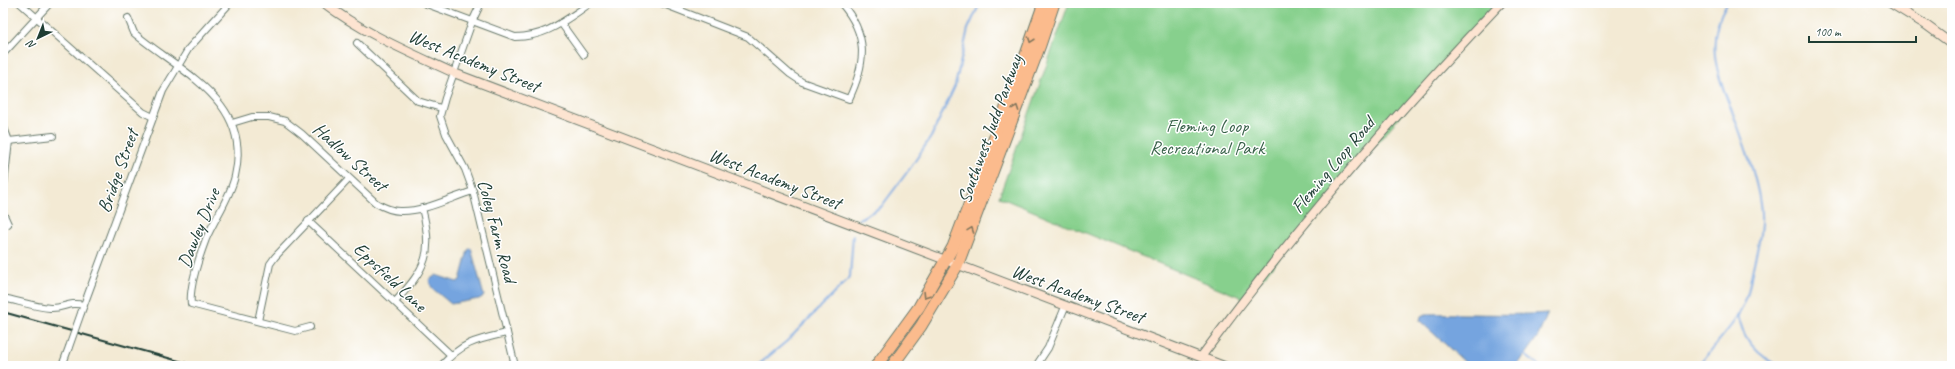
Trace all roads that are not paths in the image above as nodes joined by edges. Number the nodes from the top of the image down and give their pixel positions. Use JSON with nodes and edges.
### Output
{"nodes":[{"id":1,"x":20,"y":3,"type":"edge"},
{"id":2,"x":50,"y":3,"type":"edge"},
{"id":3,"x":230,"y":3,"type":"edge"},
{"id":4,"x":324,"y":3,"type":"edge"},
{"id":5,"x":424,"y":3,"type":"edge"},
{"id":6,"x":482,"y":3,"type":"edge"},
{"id":7,"x":591,"y":3,"type":"edge"},
{"id":8,"x":661,"y":3,"type":"edge"},
{"id":9,"x":841,"y":3,"type":"edge"},
{"id":10,"x":1044,"y":3,"type":"edge"},
{"id":11,"x":1054,"y":3,"type":"edge"},
{"id":12,"x":1501,"y":3,"type":"edge"},
{"id":13,"x":1894,"y":4,"type":"edge"},
{"id":14,"x":37,"y":18,"type":"junction"},
{"id":15,"x":128,"y":18,"type":"dead end"},
{"id":16,"x":472,"y":22,"type":"junction"},
{"id":17,"x":561,"y":23,"type":"junction"},
{"id":18,"x":357,"y":43,"type":"dead end"},
{"id":19,"x":1952,"y":44,"type":"edge"},
{"id":20,"x":3,"y":54,"type":"edge"},
{"id":21,"x":584,"y":55,"type":"dead end"},
{"id":22,"x":177,"y":66,"type":"junction"},
{"id":23,"x":454,"y":73,"type":"junction"},
{"id":24,"x":441,"y":108,"type":"junction"},
{"id":25,"x":153,"y":117,"type":"junction"},
{"id":26,"x":232,"y":123,"type":"junction"},
{"id":27,"x":3,"y":125,"type":"edge"},
{"id":28,"x":53,"y":136,"type":"dead end"},
{"id":29,"x":9,"y":141,"type":"junction"},
{"id":30,"x":349,"y":179,"type":"junction"},
{"id":31,"x":473,"y":191,"type":"junction"},
{"id":32,"x":3,"y":192,"type":"edge"},
{"id":33,"x":422,"y":208,"type":"junction"},
{"id":34,"x":3,"y":214,"type":"edge"},
{"id":35,"x":308,"y":220,"type":"junction"},
{"id":36,"x":8,"y":224,"type":"dead end"},
{"id":37,"x":946,"y":261,"type":"junction"},
{"id":38,"x":957,"y":266,"type":"junction"},
{"id":39,"x":3,"y":298,"type":"edge"},
{"id":40,"x":395,"y":302,"type":"junction"},
{"id":41,"x":84,"y":305,"type":"junction"},
{"id":42,"x":1065,"y":307,"type":"junction"},
{"id":43,"x":258,"y":321,"type":"junction"},
{"id":44,"x":310,"y":327,"type":"dead end"},
{"id":45,"x":507,"y":333,"type":"junction"},
{"id":46,"x":451,"y":355,"type":"junction"},
{"id":47,"x":1201,"y":357,"type":"junction"},
{"id":48,"x":62,"y":366,"type":"edge"},
{"id":49,"x":441,"y":366,"type":"edge"},
{"id":50,"x":515,"y":366,"type":"edge"},
{"id":51,"x":876,"y":366,"type":"edge"},
{"id":52,"x":892,"y":366,"type":"edge"},
{"id":53,"x":1037,"y":366,"type":"edge"},
{"id":54,"x":1224,"y":366,"type":"edge"}],
"edges":[{"from":1,"to":14,"type":"street"},
{"from":2,"to":14,"type":"street"},
{"from":3,"to":22,"type":"street","name":"Bridge Street"},
{"from":4,"to":23,"type":"main road","name":"West Academy Street"},
{"from":5,"to":16,"type":"street"},
{"from":6,"to":16,"type":"street","name":"Coley Farm Road"},
{"from":7,"to":17,"type":"street"},
{"from":8,"to":9,"type":"street"},
{"from":10,"to":37,"type":"highway","name":"Southwest Judd Parkway","one_way":true},
{"from":38,"to":11,"type":"highway","name":"Southwest Judd Parkway","one_way":true},
{"from":12,"to":47,"type":"main road","name":"Fleming Loop Road"},
{"from":13,"to":19,"type":"main road"},
{"from":14,"to":20,"type":"street"},
{"from":14,"to":25,"type":"street"},
{"from":15,"to":22,"type":"street","name":"Dawley Drive"},
{"from":16,"to":17,"type":"street"},
{"from":16,"to":23,"type":"street","name":"Coley Farm Road"},
{"from":17,"to":21,"type":"street"},
{"from":18,"to":24,"type":"street"},
{"from":22,"to":25,"type":"street","name":"Bridge Street"},
{"from":22,"to":26,"type":"street","name":"Dawley Drive"},
{"from":23,"to":24,"type":"street","name":"Coley Farm Road"},
{"from":23,"to":37,"type":"main road","name":"West Academy Street"},
{"from":24,"to":31,"type":"street","name":"Coley Farm Road"},
{"from":25,"to":41,"type":"street","name":"Bridge Street"},
{"from":26,"to":30,"type":"street","name":"Hadlow Street"},
{"from":26,"to":43,"type":"street","name":"Dawley Drive"},
{"from":27,"to":29,"type":"street"},
{"from":28,"to":29,"type":"street"},
{"from":29,"to":32,"type":"street"},
{"from":30,"to":33,"type":"street","name":"Hadlow Street"},
{"from":30,"to":35,"type":"street"},
{"from":31,"to":33,"type":"street","name":"Hadlow Street"},
{"from":31,"to":45,"type":"street","name":"Coley Farm Road"},
{"from":33,"to":40,"type":"street"},
{"from":34,"to":36,"type":"street"},
{"from":35,"to":40,"type":"street","name":"Eppsfield Lane"},
{"from":35,"to":43,"type":"street"},
{"from":37,"to":38,"type":"main road","name":"West Academy Street"},
{"from":37,"to":51,"type":"highway","name":"Southwest Judd Parkway","one_way":true},
{"from":38,"to":42,"type":"main road","name":"West Academy Street"},
{"from":38,"to":52,"type":"highway","name":"Southwest Judd Parkway"},
{"from":39,"to":41,"type":"street"},
{"from":40,"to":46,"type":"street","name":"Eppsfield Lane"},
{"from":41,"to":48,"type":"street","name":"Bridge Street","bridge":true},
{"from":42,"to":47,"type":"main road","name":"West Academy Street"},
{"from":42,"to":53,"type":"street"},
{"from":43,"to":44,"type":"street","name":"Dawley Drive"},
{"from":45,"to":46,"type":"street"},
{"from":45,"to":50,"type":"street","name":"Coley Farm Road"},
{"from":46,"to":49,"type":"street"},
{"from":47,"to":54,"type":"main road","name":"West Academy Street"}]}
